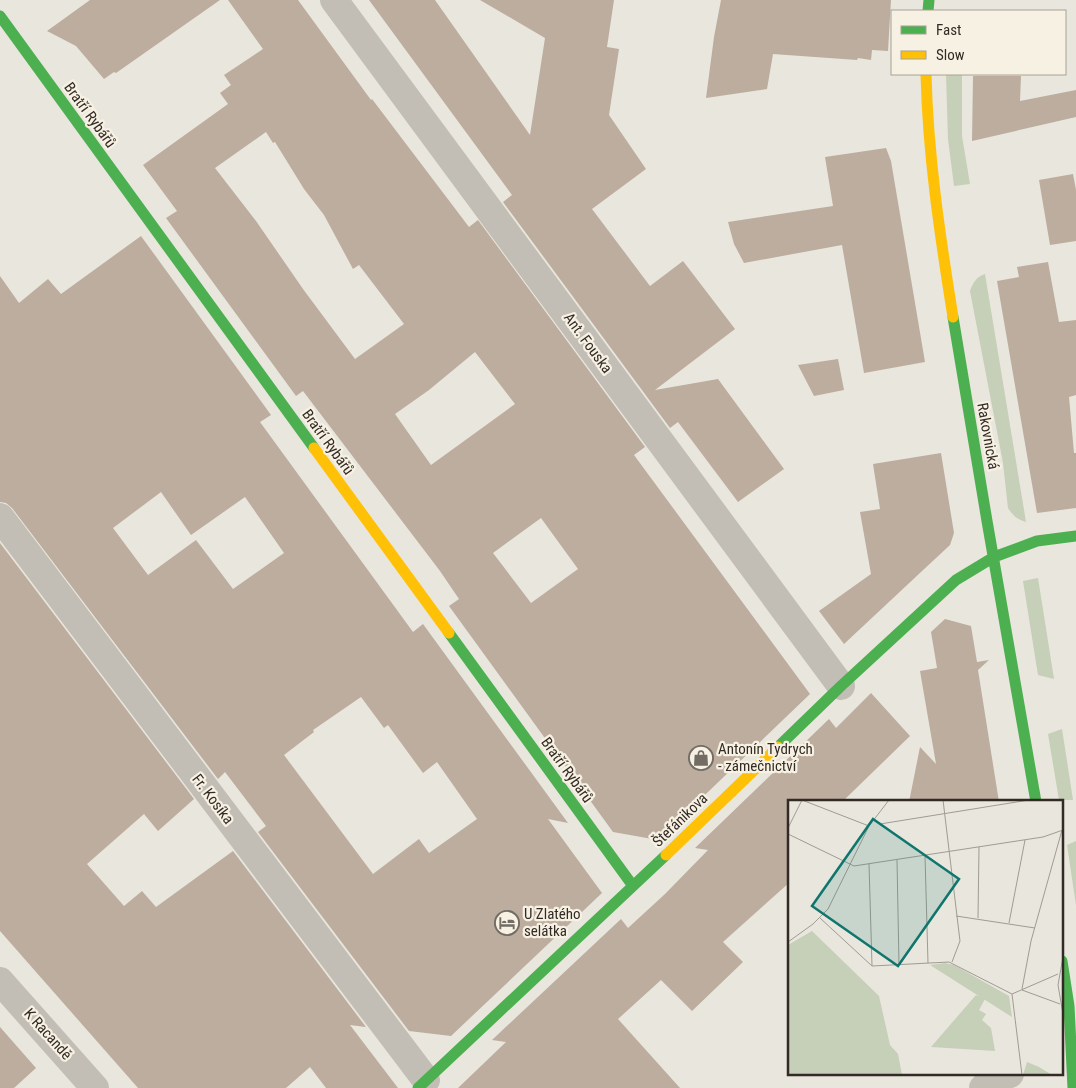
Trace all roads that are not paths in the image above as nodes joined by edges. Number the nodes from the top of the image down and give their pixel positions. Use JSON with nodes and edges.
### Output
{"nodes":[{"id":1,"x":4,"y":0,"type":"edge"},
{"id":2,"x":334,"y":0,"type":"edge"},
{"id":3,"x":0,"y":3,"type":"edge"},
{"id":4,"x":0,"y":16,"type":"edge"},
{"id":5,"x":926,"y":75,"type":"edge"},
{"id":6,"x":0,"y":517,"type":"edge"},
{"id":7,"x":1076,"y":536,"type":"edge"},
{"id":8,"x":994,"y":557,"type":"junction"},
{"id":9,"x":841,"y":686,"type":"junction"},
{"id":10,"x":1036,"y":800,"type":"edge"},
{"id":11,"x":633,"y":886,"type":"junction"},
{"id":12,"x":1064,"y":969,"type":"edge"},
{"id":13,"x":0,"y":981,"type":"edge"},
{"id":14,"x":1073,"y":1005,"type":"edge"},
{"id":15,"x":1004,"y":1076,"type":"edge"},
{"id":16,"x":1070,"y":1079,"type":"edge"},
{"id":17,"x":422,"y":1084,"type":"edge"},
{"id":18,"x":96,"y":1088,"type":"edge"},
{"id":19,"x":983,"y":1088,"type":"edge"}],
"edges":[{"from":1,"to":3,"type":"street"},
{"from":2,"to":9,"type":"street","name":"Ant. Fouska"},
{"from":4,"to":11,"type":"street","name":"Bratří Rybářů"},
{"from":5,"to":8,"type":"street","name":"Rakovnická"},
{"from":6,"to":17,"type":"street","name":"Fr. Kosíka"},
{"from":7,"to":8,"type":"street","name":"Štefánikova"},
{"from":8,"to":9,"type":"street","name":"Štefánikova"},
{"from":8,"to":10,"type":"street","name":"Rakovnická"},
{"from":9,"to":11,"type":"street","name":"Štefánikova"},
{"from":11,"to":17,"type":"street","name":"Štefánikova"},
{"from":12,"to":14,"type":"street"},
{"from":13,"to":18,"type":"street","name":"K Racandě"},
{"from":14,"to":16,"type":"street"},
{"from":15,"to":19,"type":"street"}]}
